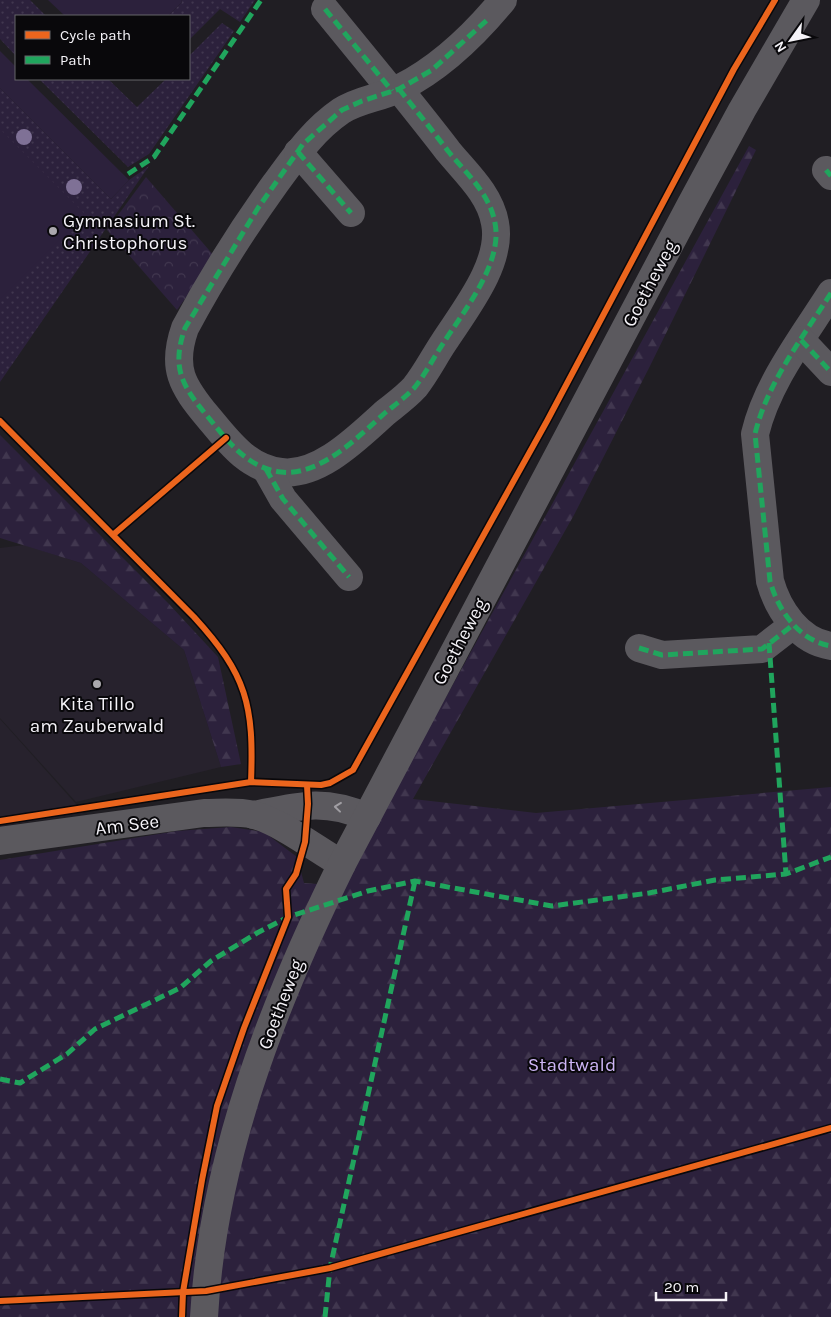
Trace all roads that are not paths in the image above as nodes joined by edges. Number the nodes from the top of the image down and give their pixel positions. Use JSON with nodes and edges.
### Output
{"nodes":[{"id":1,"x":503,"y":0,"type":"edge"},
{"id":2,"x":806,"y":0,"type":"edge"},
{"id":3,"x":325,"y":9,"type":"dead end"},
{"id":4,"x":395,"y":90,"type":"junction"},
{"id":5,"x":298,"y":152,"type":"junction"},
{"id":6,"x":351,"y":213,"type":"dead end"},
{"id":7,"x":831,"y":293,"type":"edge"},
{"id":8,"x":801,"y":340,"type":"junction"},
{"id":9,"x":831,"y":372,"type":"edge"},
{"id":10,"x":266,"y":469,"type":"junction"},
{"id":11,"x":349,"y":576,"type":"dead end"},
{"id":12,"x":793,"y":625,"type":"junction"},
{"id":13,"x":831,"y":646,"type":"edge"},
{"id":14,"x":639,"y":648,"type":"dead end"},
{"id":15,"x":254,"y":815,"type":"junction"},
{"id":16,"x":367,"y":817,"type":"junction"},
{"id":17,"x":0,"y":841,"type":"edge"},
{"id":18,"x":342,"y":864,"type":"junction"},
{"id":19,"x":204,"y":1317,"type":"edge"}],
"edges":[{"from":1,"to":4,"type":"street"},
{"from":2,"to":16,"type":"street","name":"Goetheweg"},
{"from":3,"to":4,"type":"street"},
{"from":4,"to":5,"type":"street"},
{"from":4,"to":10,"type":"street"},
{"from":5,"to":6,"type":"street"},
{"from":5,"to":10,"type":"street"},
{"from":7,"to":8,"type":"street"},
{"from":8,"to":9,"type":"street"},
{"from":8,"to":12,"type":"street"},
{"from":10,"to":11,"type":"street"},
{"from":12,"to":13,"type":"street"},
{"from":12,"to":14,"type":"street"},
{"from":16,"to":15,"type":"street","name":"Am See","one_way":true},
{"from":15,"to":17,"type":"street","name":"Am See"},
{"from":15,"to":18,"type":"street","name":"Am See"},
{"from":16,"to":18,"type":"street","name":"Goetheweg"},
{"from":18,"to":19,"type":"street","name":"Goetheweg"}]}
